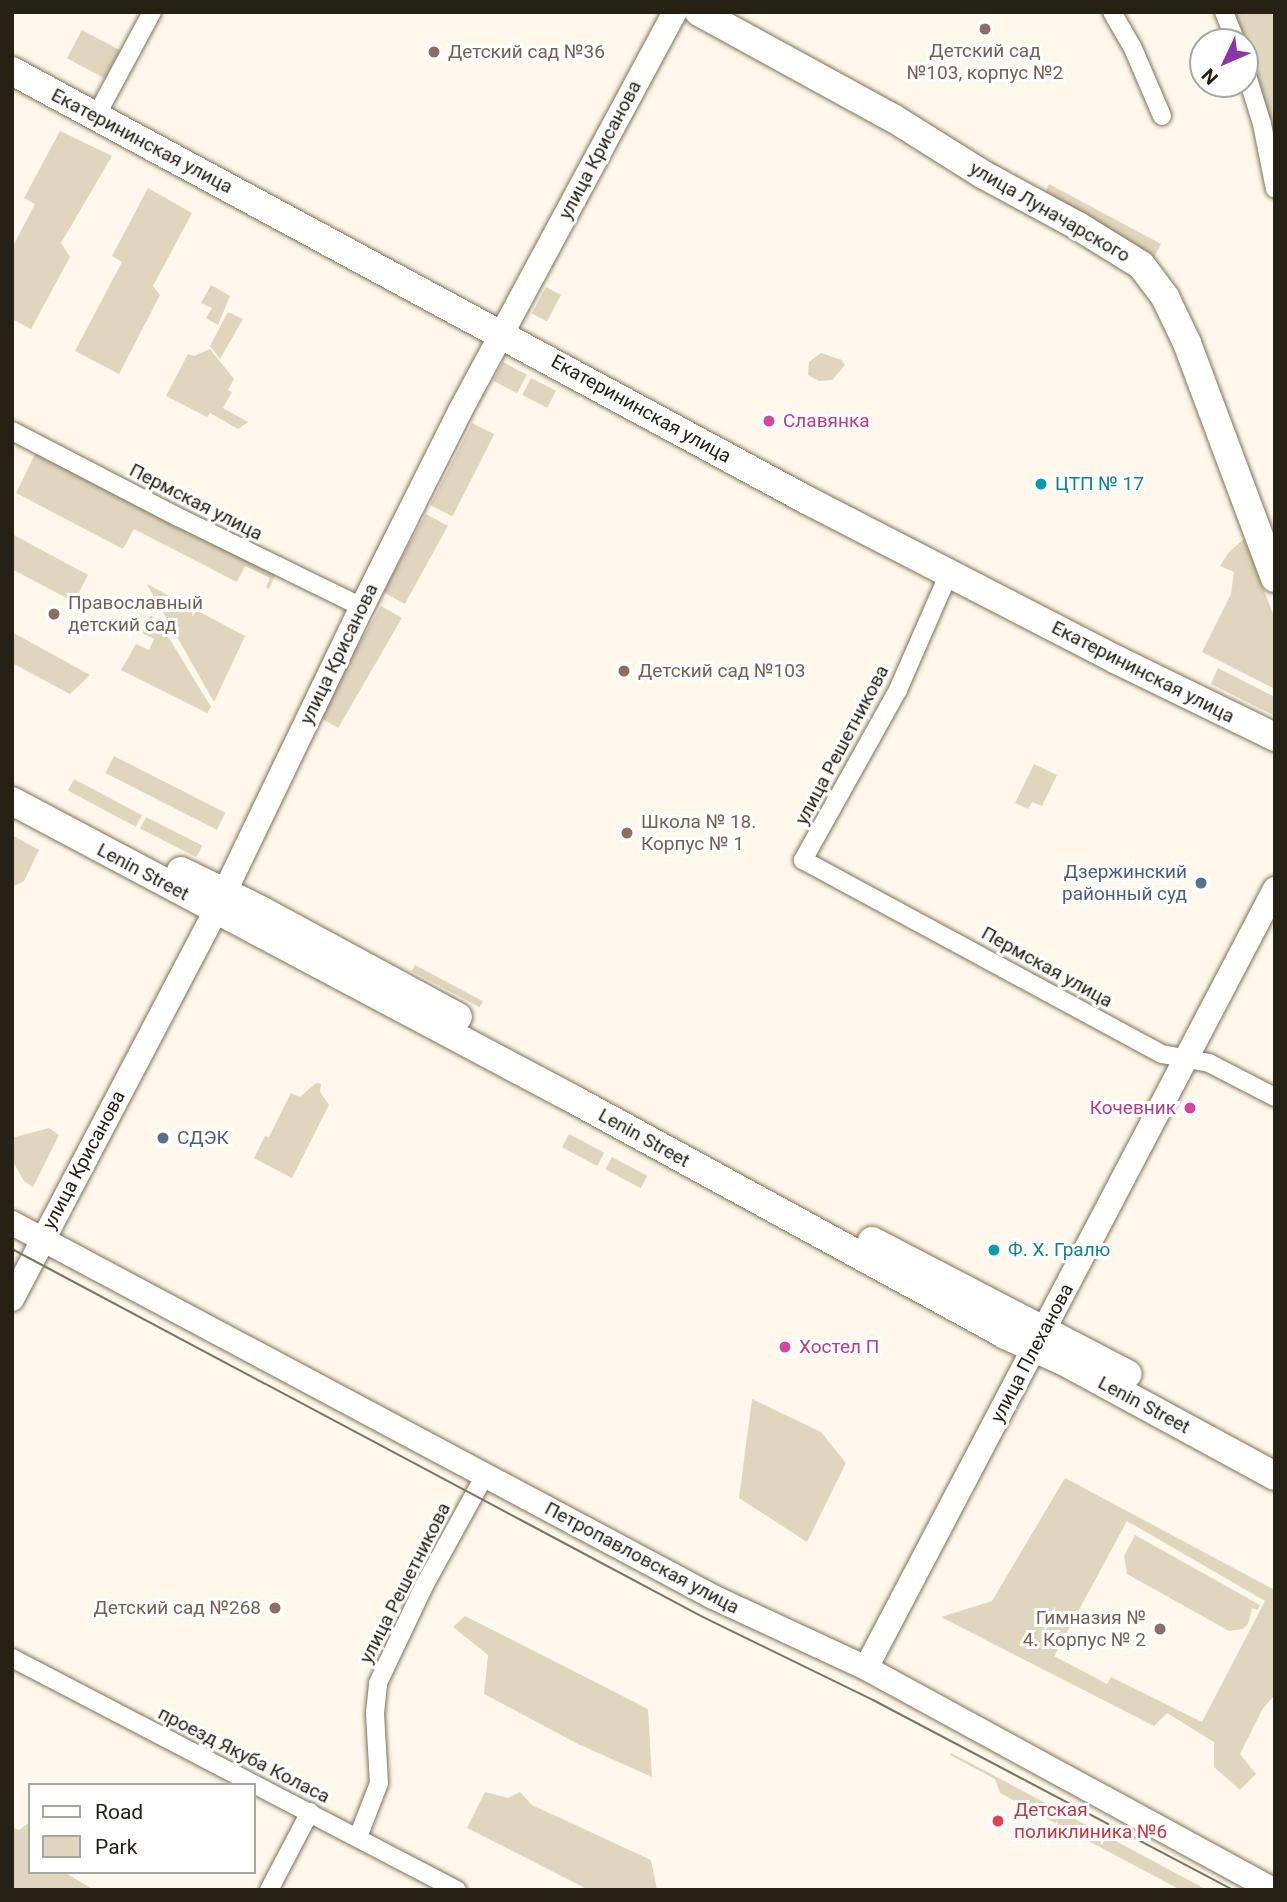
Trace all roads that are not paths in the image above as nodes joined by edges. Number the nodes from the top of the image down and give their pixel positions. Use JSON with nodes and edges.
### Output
{"nodes":[{"id":1,"x":152,"y":12,"type":"edge"},
{"id":2,"x":675,"y":12,"type":"edge"},
{"id":3,"x":699,"y":12,"type":"edge"},
{"id":4,"x":1112,"y":12,"type":"edge"},
{"id":5,"x":12,"y":71,"type":"edge"},
{"id":6,"x":1254,"y":98,"type":"edge"},
{"id":7,"x":96,"y":116,"type":"junction"},
{"id":8,"x":1162,"y":116,"type":"dead end"},
{"id":9,"x":1275,"y":189,"type":"edge"},
{"id":10,"x":502,"y":333,"type":"junction"},
{"id":11,"x":12,"y":431,"type":"edge"},
{"id":12,"x":1244,"y":500,"type":"junction"},
{"id":13,"x":1275,"y":537,"type":"edge"},
{"id":14,"x":950,"y":573,"type":"junction"},
{"id":15,"x":1275,"y":578,"type":"edge"},
{"id":16,"x":362,"y":607,"type":"junction"},
{"id":17,"x":1275,"y":737,"type":"edge"},
{"id":18,"x":12,"y":779,"type":"edge"},
{"id":19,"x":12,"y":801,"type":"edge"},
{"id":20,"x":803,"y":860,"type":"joint"},
{"id":21,"x":1275,"y":889,"type":"edge"},
{"id":22,"x":220,"y":901,"type":"junction"},
{"id":23,"x":1187,"y":1059,"type":"junction"},
{"id":24,"x":1275,"y":1097,"type":"edge"},
{"id":25,"x":12,"y":1223,"type":"edge"},
{"id":26,"x":43,"y":1239,"type":"junction"},
{"id":27,"x":12,"y":1299,"type":"edge"},
{"id":28,"x":1039,"y":1339,"type":"junction"},
{"id":29,"x":1275,"y":1455,"type":"edge"},
{"id":30,"x":485,"y":1475,"type":"junction"},
{"id":31,"x":1275,"y":1476,"type":"edge"},
{"id":32,"x":12,"y":1658,"type":"edge"},
{"id":33,"x":866,"y":1668,"type":"junction"},
{"id":34,"x":254,"y":1783,"type":"edge"},
{"id":35,"x":256,"y":1784,"type":"edge"},
{"id":36,"x":310,"y":1812,"type":"junction"},
{"id":37,"x":358,"y":1837,"type":"junction"},
{"id":38,"x":269,"y":1890,"type":"edge"},
{"id":39,"x":457,"y":1890,"type":"edge"},
{"id":40,"x":1273,"y":1890,"type":"edge"}],
"edges":[{"from":1,"to":7,"type":"street"},
{"from":2,"to":10,"type":"main road","name":"улица Крисанова"},
{"from":3,"to":12,"type":"main road","name":"улица Луначарского"},
{"from":4,"to":8,"type":"street"},
{"from":5,"to":7,"type":"main road","name":"Екатерининская улица"},
{"from":6,"to":9,"type":"street"},
{"from":7,"to":10,"type":"main road","name":"Екатерининская улица"},
{"from":10,"to":14,"type":"main road","name":"Екатерининская улица"},
{"from":10,"to":16,"type":"main road","name":"улица Крисанова"},
{"from":11,"to":16,"type":"street","name":"Пермская улица"},
{"from":12,"to":13,"type":"main road"},
{"from":12,"to":15,"type":"main road","name":"улица Луначарского"},
{"from":14,"to":17,"type":"main road","name":"Екатерининская улица"},
{"from":14,"to":20,"type":"street","name":"улица Решетникова"},
{"from":16,"to":22,"type":"main road","name":"улица Крисанова"},
{"from":18,"to":22,"type":"main road","name":"Lenin Street"},
{"from":19,"to":22,"type":"main road","name":"Lenin Street"},
{"from":20,"to":23,"type":"street","name":"Пермская улица"},
{"from":21,"to":23,"type":"main road","name":"улица Плеханова"},
{"from":22,"to":26,"type":"main road","name":"улица Крисанова"},
{"from":22,"to":28,"type":"main road","name":"Lenin Street"},
{"from":23,"to":24,"type":"street","name":"Пермская улица"},
{"from":23,"to":28,"type":"main road","name":"улица Плеханова"},
{"from":25,"to":26,"type":"main road","name":"Петропавловская улица"},
{"from":26,"to":27,"type":"main road","name":"улица Крисанова"},
{"from":26,"to":30,"type":"main road","name":"Петропавловская улица"},
{"from":28,"to":29,"type":"main road","name":"Lenin Street"},
{"from":28,"to":31,"type":"main road","name":"Lenin Street"},
{"from":28,"to":33,"type":"main road","name":"улица Плеханова"},
{"from":30,"to":33,"type":"main road","name":"Петропавловская улица"},
{"from":30,"to":37,"type":"street","name":"улица Решетникова"},
{"from":32,"to":34,"type":"street","name":"проезд Якуба Коласа"},
{"from":33,"to":40,"type":"main road","name":"Петропавловская улица"},
{"from":35,"to":36,"type":"street","name":"проезд Якуба Коласа"},
{"from":36,"to":37,"type":"street","name":"проезд Якуба Коласа"},
{"from":36,"to":38,"type":"street"},
{"from":37,"to":39,"type":"street","name":"проезд Якуба Коласа"}]}
